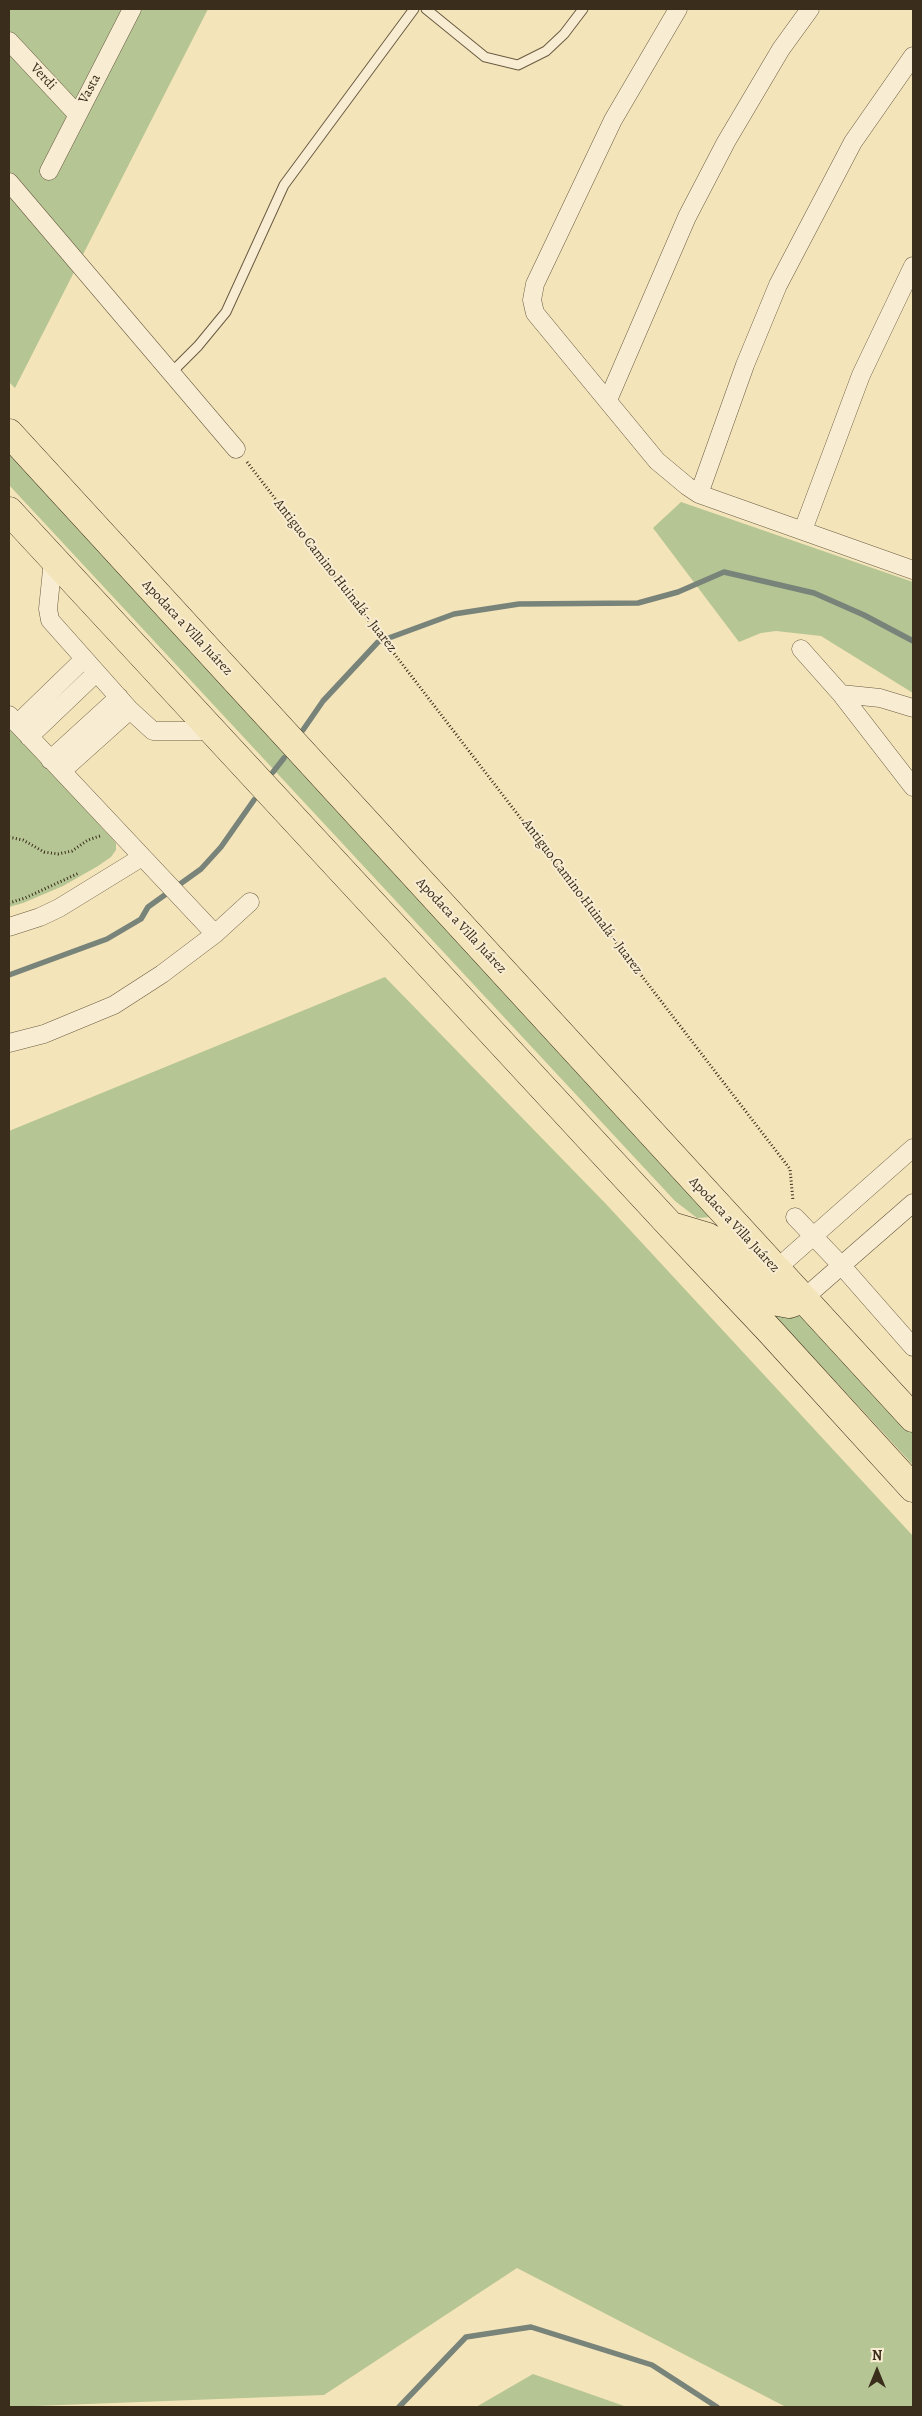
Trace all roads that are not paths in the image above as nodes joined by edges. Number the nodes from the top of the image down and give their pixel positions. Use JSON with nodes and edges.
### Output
{"nodes":[{"id":1,"x":132,"y":9,"type":"edge"},
{"id":2,"x":414,"y":9,"type":"edge"},
{"id":3,"x":426,"y":9,"type":"edge"},
{"id":4,"x":582,"y":9,"type":"edge"},
{"id":5,"x":678,"y":9,"type":"edge"},
{"id":6,"x":810,"y":9,"type":"edge"},
{"id":7,"x":9,"y":41,"type":"edge"},
{"id":8,"x":913,"y":56,"type":"edge"},
{"id":9,"x":77,"y":114,"type":"junction"},
{"id":10,"x":49,"y":171,"type":"dead end"},
{"id":11,"x":9,"y":182,"type":"edge"},
{"id":12,"x":913,"y":266,"type":"edge"},
{"id":13,"x":172,"y":372,"type":"junction"},
{"id":14,"x":608,"y":400,"type":"junction"},
{"id":15,"x":9,"y":433,"type":"edge"},
{"id":16,"x":236,"y":449,"type":"road end"},
{"id":17,"x":699,"y":494,"type":"junction"},
{"id":18,"x":9,"y":511,"type":"edge"},
{"id":19,"x":803,"y":530,"type":"junction"},
{"id":20,"x":53,"y":560,"type":"junction"},
{"id":21,"x":913,"y":570,"type":"edge"},
{"id":22,"x":801,"y":649,"type":"dead end"},
{"id":23,"x":84,"y":659,"type":"junction"},
{"id":24,"x":96,"y":672,"type":"junction"},
{"id":25,"x":841,"y":694,"type":"junction"},
{"id":26,"x":124,"y":704,"type":"junction"},
{"id":27,"x":913,"y":708,"type":"edge"},
{"id":28,"x":18,"y":725,"type":"edge"},
{"id":29,"x":213,"y":731,"type":"junction"},
{"id":30,"x":56,"y":765,"type":"junction"},
{"id":31,"x":913,"y":787,"type":"edge"},
{"id":32,"x":142,"y":857,"type":"junction"},
{"id":33,"x":250,"y":902,"type":"dead end"},
{"id":34,"x":9,"y":927,"type":"edge"},
{"id":35,"x":214,"y":934,"type":"junction"},
{"id":36,"x":9,"y":1043,"type":"edge"},
{"id":37,"x":913,"y":1149,"type":"edge"},
{"id":38,"x":913,"y":1202,"type":"edge"},
{"id":39,"x":795,"y":1217,"type":"road end"},
{"id":40,"x":670,"y":1226,"type":"junction"},
{"id":41,"x":813,"y":1236,"type":"junction"},
{"id":42,"x":841,"y":1265,"type":"junction"},
{"id":43,"x":775,"y":1270,"type":"junction"},
{"id":44,"x":803,"y":1299,"type":"junction"},
{"id":45,"x":913,"y":1346,"type":"edge"},
{"id":46,"x":913,"y":1418,"type":"edge"},
{"id":47,"x":913,"y":1488,"type":"edge"}],
"edges":[{"from":1,"to":9,"type":"street","name":"Vasta"},
{"from":2,"to":13,"type":"lane"},
{"from":3,"to":4,"type":"lane"},
{"from":5,"to":14,"type":"street"},
{"from":6,"to":14,"type":"street"},
{"from":7,"to":9,"type":"street","name":"Verdi"},
{"from":8,"to":17,"type":"street"},
{"from":9,"to":10,"type":"street","name":"Vasta"},
{"from":11,"to":13,"type":"street"},
{"from":12,"to":19,"type":"street"},
{"from":13,"to":16,"type":"street"},
{"from":14,"to":17,"type":"street"},
{"from":15,"to":43,"type":"main road","name":"Apodaca a Villa Juárez"},
{"from":17,"to":19,"type":"street"},
{"from":18,"to":20,"type":"main road"},
{"from":19,"to":21,"type":"street"},
{"from":20,"to":23,"type":"street"},
{"from":20,"to":29,"type":"main road"},
{"from":22,"to":25,"type":"street"},
{"from":23,"to":24,"type":"street"},
{"from":23,"to":28,"type":"street"},
{"from":24,"to":26,"type":"street"},
{"from":24,"to":28,"type":"street"},
{"from":25,"to":27,"type":"street"},
{"from":25,"to":31,"type":"street"},
{"from":26,"to":29,"type":"street"},
{"from":26,"to":30,"type":"street"},
{"from":28,"to":30,"type":"street"},
{"from":29,"to":40,"type":"main road"},
{"from":30,"to":32,"type":"street"},
{"from":32,"to":34,"type":"street"},
{"from":32,"to":35,"type":"street"},
{"from":33,"to":35,"type":"street"},
{"from":35,"to":36,"type":"street"},
{"from":37,"to":41,"type":"street"},
{"from":38,"to":42,"type":"street"},
{"from":39,"to":41,"type":"street"},
{"from":40,"to":44,"type":"main road"},
{"from":40,"to":47,"type":"main road"},
{"from":41,"to":42,"type":"street"},
{"from":41,"to":43,"type":"street"},
{"from":42,"to":44,"type":"street"},
{"from":42,"to":45,"type":"street"},
{"from":43,"to":44,"type":"main road","name":"Apodaca a Villa Juárez"},
{"from":44,"to":46,"type":"main road","name":"Apodaca a Villa Juárez"}]}
